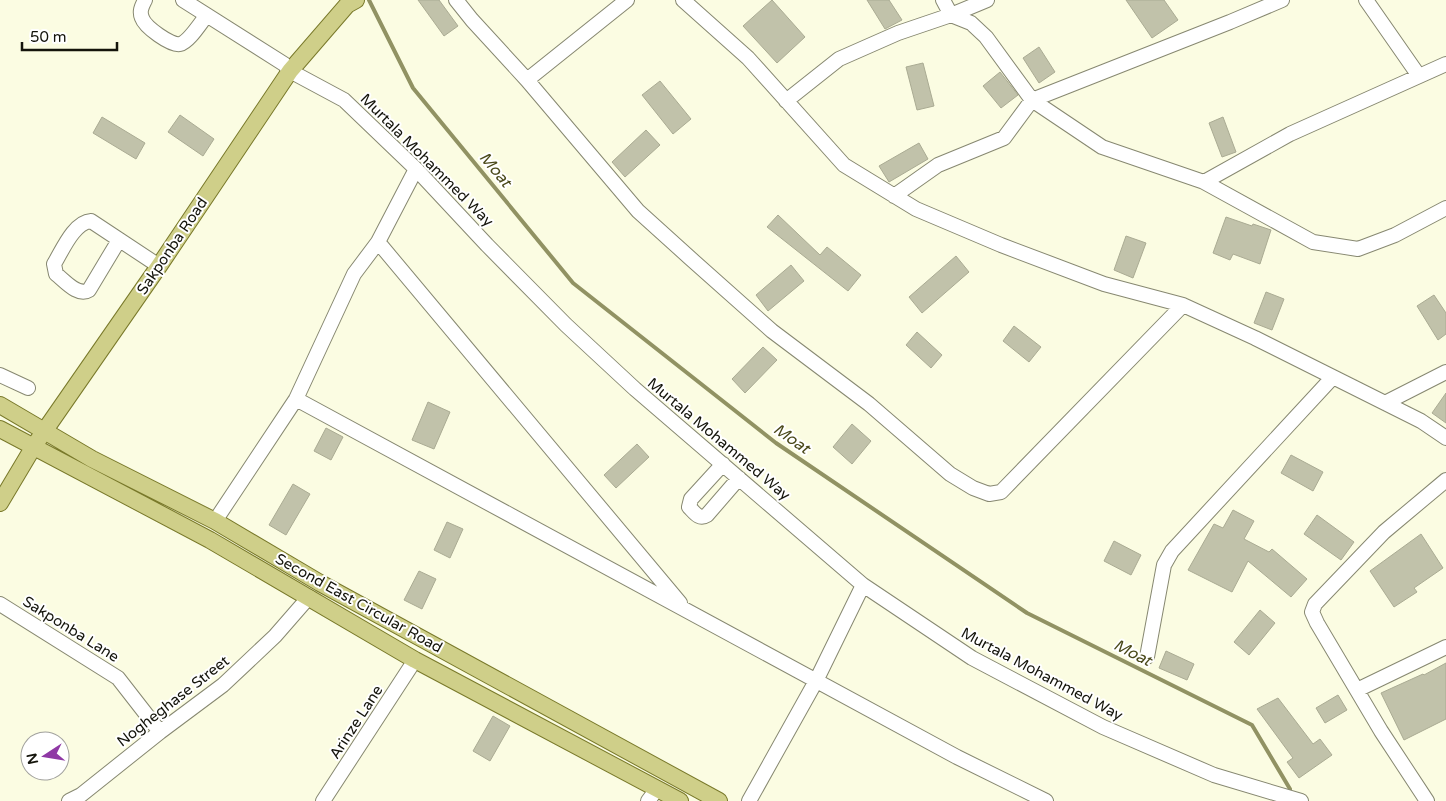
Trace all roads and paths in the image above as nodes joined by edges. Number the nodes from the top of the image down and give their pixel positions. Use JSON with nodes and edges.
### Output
{"nodes":[{"id":1,"x":145,"y":0,"type":"edge"},
{"id":2,"x":183,"y":0,"type":"edge"},
{"id":3,"x":456,"y":0,"type":"edge"},
{"id":4,"x":628,"y":0,"type":"edge"},
{"id":5,"x":683,"y":0,"type":"edge"},
{"id":6,"x":943,"y":0,"type":"edge"},
{"id":7,"x":986,"y":0,"type":"edge"},
{"id":8,"x":1282,"y":0,"type":"edge"},
{"id":9,"x":1366,"y":0,"type":"edge"},
{"id":10,"x":352,"y":3,"type":"edge"},
{"id":11,"x":207,"y":15,"type":"junction"},
{"id":12,"x":951,"y":15,"type":"junction"},
{"id":13,"x":1446,"y":64,"type":"edge"},
{"id":14,"x":290,"y":70,"type":"junction"},
{"id":15,"x":1419,"y":76,"type":"junction"},
{"id":16,"x":528,"y":80,"type":"junction"},
{"id":17,"x":1032,"y":100,"type":"junction"},
{"id":18,"x":786,"y":101,"type":"junction"},
{"id":19,"x":416,"y":169,"type":"junction"},
{"id":20,"x":1204,"y":182,"type":"junction"},
{"id":21,"x":894,"y":196,"type":"junction"},
{"id":22,"x":1446,"y":208,"type":"edge"},
{"id":23,"x":119,"y":240,"type":"junction"},
{"id":24,"x":378,"y":242,"type":"junction"},
{"id":25,"x":159,"y":266,"type":"junction"},
{"id":26,"x":1184,"y":305,"type":"junction"},
{"id":27,"x":1446,"y":372,"type":"edge"},
{"id":28,"x":0,"y":375,"type":"edge"},
{"id":29,"x":1333,"y":377,"type":"junction"},
{"id":30,"x":28,"y":388,"type":"dead end"},
{"id":31,"x":296,"y":399,"type":"junction"},
{"id":32,"x":1385,"y":403,"type":"junction"},
{"id":33,"x":0,"y":405,"type":"edge"},
{"id":34,"x":0,"y":429,"type":"edge"},
{"id":35,"x":44,"y":431,"type":"junction"},
{"id":36,"x":1446,"y":438,"type":"edge"},
{"id":37,"x":34,"y":446,"type":"junction"},
{"id":38,"x":723,"y":464,"type":"junction"},
{"id":39,"x":739,"y":478,"type":"junction"},
{"id":40,"x":1446,"y":480,"type":"edge"},
{"id":41,"x":0,"y":503,"type":"edge"},
{"id":42,"x":214,"y":521,"type":"junction"},
{"id":43,"x":863,"y":585,"type":"junction"},
{"id":44,"x":309,"y":597,"type":"junction"},
{"id":45,"x":0,"y":604,"type":"edge"},
{"id":46,"x":686,"y":610,"type":"junction"},
{"id":47,"x":1446,"y":647,"type":"edge"},
{"id":48,"x":1147,"y":657,"type":"dead end"},
{"id":49,"x":415,"y":660,"type":"junction"},
{"id":50,"x":816,"y":681,"type":"junction"},
{"id":51,"x":1357,"y":690,"type":"junction"},
{"id":52,"x":160,"y":732,"type":"junction"},
{"id":53,"x":652,"y":795,"type":"edge"},
{"id":54,"x":69,"y":801,"type":"edge"},
{"id":55,"x":323,"y":801,"type":"edge"},
{"id":56,"x":680,"y":801,"type":"edge"},
{"id":57,"x":719,"y":801,"type":"edge"},
{"id":58,"x":749,"y":801,"type":"edge"},
{"id":59,"x":1046,"y":801,"type":"edge"},
{"id":60,"x":1301,"y":801,"type":"edge"},
{"id":61,"x":1427,"y":801,"type":"edge"}],
"edges":[{"from":1,"to":11,"type":"street"},
{"from":2,"to":11,"type":"street","name":"Murtala Mohammed Way"},
{"from":3,"to":16,"type":"street"},
{"from":4,"to":16,"type":"street"},
{"from":5,"to":18,"type":"street"},
{"from":6,"to":12,"type":"street"},
{"from":7,"to":12,"type":"street"},
{"from":8,"to":17,"type":"street"},
{"from":9,"to":15,"type":"street"},
{"from":10,"to":14,"type":"main road","name":"Sakponba Road"},
{"from":11,"to":14,"type":"street","name":"Murtala Mohammed Way"},
{"from":12,"to":17,"type":"street"},
{"from":12,"to":18,"type":"street"},
{"from":13,"to":15,"type":"street"},
{"from":14,"to":19,"type":"street","name":"Murtala Mohammed Way"},
{"from":14,"to":25,"type":"main road","name":"Sakponba Road"},
{"from":15,"to":20,"type":"street"},
{"from":16,"to":26,"type":"street"},
{"from":17,"to":20,"type":"street"},
{"from":17,"to":21,"type":"street"},
{"from":18,"to":21,"type":"street"},
{"from":19,"to":24,"type":"street"},
{"from":19,"to":38,"type":"street","name":"Murtala Mohammed Way"},
{"from":20,"to":22,"type":"street"},
{"from":21,"to":26,"type":"street"},
{"from":23,"to":23,"type":"street"},
{"from":23,"to":25,"type":"street"},
{"from":24,"to":31,"type":"street"},
{"from":24,"to":46,"type":"street"},
{"from":25,"to":35,"type":"main road","name":"Sakponba Road"},
{"from":26,"to":29,"type":"street"},
{"from":27,"to":32,"type":"street"},
{"from":28,"to":30,"type":"street"},
{"from":29,"to":32,"type":"street"},
{"from":29,"to":48,"type":"street"},
{"from":31,"to":42,"type":"street"},
{"from":31,"to":46,"type":"street"},
{"from":32,"to":36,"type":"street"},
{"from":33,"to":35,"type":"main road","name":"Second East Circular Road"},
{"from":34,"to":37,"type":"main road","name":"Second East Circular Road"},
{"from":35,"to":37,"type":"main road","name":"Sakponba Road"},
{"from":35,"to":42,"type":"main road","name":"Second East Circular Road"},
{"from":37,"to":41,"type":"main road","name":"Sakponba Road"},
{"from":37,"to":44,"type":"main road","name":"Second East Circular Road"},
{"from":38,"to":39,"type":"street","name":"Murtala Mohammed Way"},
{"from":38,"to":39,"type":"street"},
{"from":39,"to":43,"type":"street","name":"Murtala Mohammed Way"},
{"from":40,"to":51,"type":"street"},
{"from":42,"to":57,"type":"main road","name":"Second East Circular Road"},
{"from":43,"to":50,"type":"street"},
{"from":43,"to":60,"type":"street","name":"Murtala Mohammed Way"},
{"from":44,"to":49,"type":"main road","name":"Second East Circular Road"},
{"from":44,"to":52,"type":"street","name":"Nogheghase Street"},
{"from":45,"to":52,"type":"street","name":"Sakponba Lane"},
{"from":46,"to":50,"type":"street"},
{"from":47,"to":51,"type":"street"},
{"from":49,"to":53,"type":"main road","name":"Second East Circular Road"},
{"from":49,"to":55,"type":"street","name":"Arinze Lane"},
{"from":50,"to":58,"type":"street"},
{"from":50,"to":59,"type":"street"},
{"from":51,"to":61,"type":"street"},
{"from":52,"to":54,"type":"street","name":"Nogheghase Street"},
{"from":53,"to":56,"type":"main road","name":"Second East Circular Road"}]}
